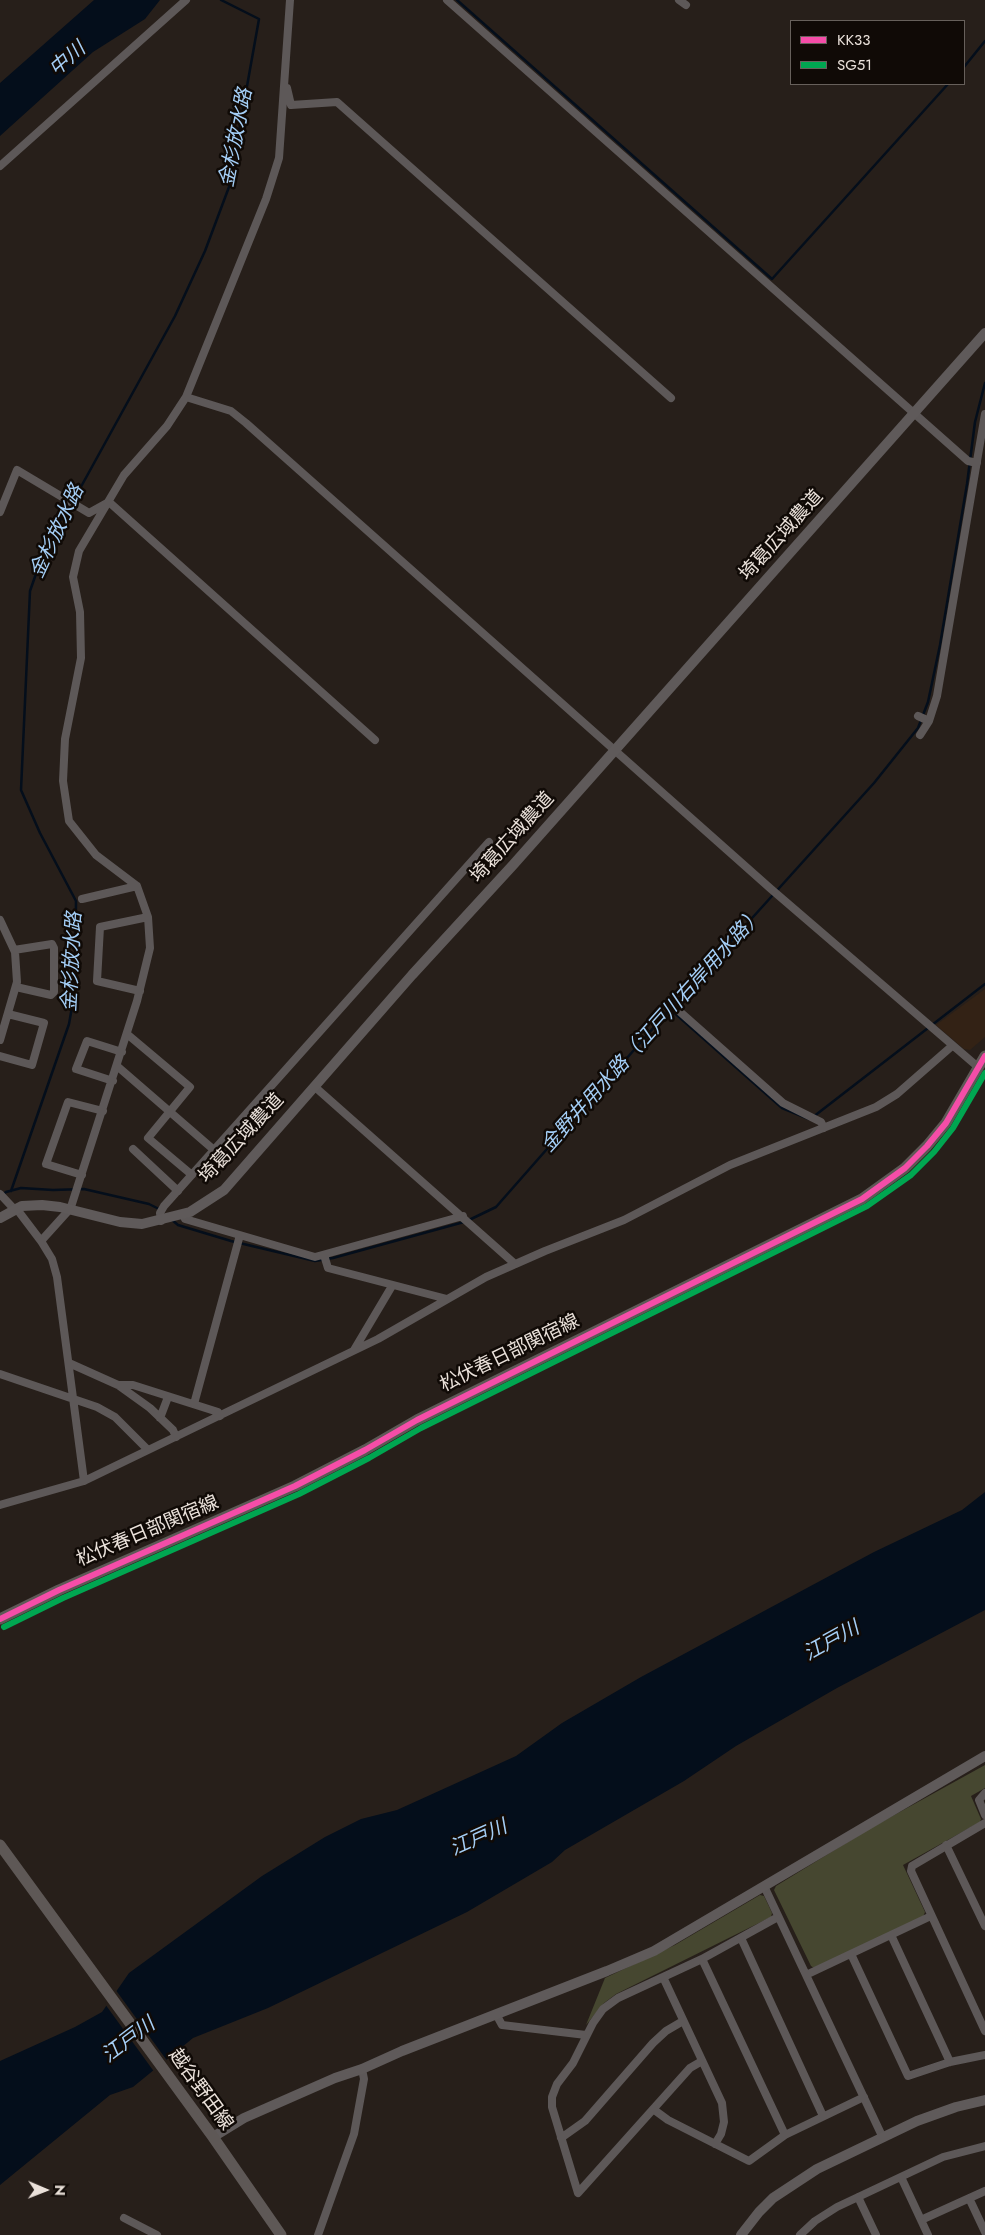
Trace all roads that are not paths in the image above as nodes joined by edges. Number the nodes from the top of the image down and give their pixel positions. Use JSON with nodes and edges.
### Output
{"nodes":[{"id":1,"x":186,"y":0,"type":"edge"},
{"id":2,"x":290,"y":0,"type":"edge"},
{"id":3,"x":447,"y":0,"type":"edge"},
{"id":4,"x":679,"y":0,"type":"edge"},
{"id":5,"x":686,"y":5,"type":"dead end"},
{"id":6,"x":284,"y":61,"type":"junction"},
{"id":7,"x":0,"y":166,"type":"edge"},
{"id":8,"x":985,"y":333,"type":"edge"},
{"id":9,"x":186,"y":397,"type":"junction"},
{"id":10,"x":671,"y":398,"type":"dead end"},
{"id":11,"x":914,"y":413,"type":"junction"},
{"id":12,"x":985,"y":414,"type":"edge"},
{"id":13,"x":976,"y":463,"type":"junction"},
{"id":14,"x":108,"y":502,"type":"junction"},
{"id":15,"x":0,"y":512,"type":"edge"},
{"id":16,"x":918,"y":716,"type":"dead end"},
{"id":17,"x":929,"y":721,"type":"junction"},
{"id":18,"x":920,"y":735,"type":"dead end"},
{"id":19,"x":375,"y":740,"type":"dead end"},
{"id":20,"x":614,"y":750,"type":"junction"},
{"id":21,"x":489,"y":842,"type":"dead end"},
{"id":22,"x":138,"y":886,"type":"junction"},
{"id":23,"x":82,"y":899,"type":"dead end"},
{"id":24,"x":148,"y":917,"type":"junction"},
{"id":25,"x":0,"y":920,"type":"edge"},
{"id":26,"x":14,"y":950,"type":"junction"},
{"id":27,"x":16,"y":987,"type":"junction"},
{"id":28,"x":140,"y":991,"type":"junction"},
{"id":29,"x":673,"y":1006,"type":"dead end"},
{"id":30,"x":5,"y":1016,"type":"edge"},
{"id":31,"x":127,"y":1034,"type":"junction"},
{"id":32,"x":0,"y":1040,"type":"edge"},
{"id":33,"x":952,"y":1046,"type":"junction"},
{"id":34,"x":122,"y":1052,"type":"junction"},
{"id":35,"x":0,"y":1056,"type":"edge"},
{"id":36,"x":985,"y":1056,"type":"edge"},
{"id":37,"x":118,"y":1066,"type":"junction"},
{"id":38,"x":978,"y":1067,"type":"junction"},
{"id":39,"x":112,"y":1081,"type":"junction"},
{"id":40,"x":315,"y":1086,"type":"junction"},
{"id":41,"x":103,"y":1111,"type":"junction"},
{"id":42,"x":170,"y":1111,"type":"junction"},
{"id":43,"x":824,"y":1128,"type":"junction"},
{"id":44,"x":133,"y":1149,"type":"dead end"},
{"id":45,"x":214,"y":1150,"type":"junction"},
{"id":46,"x":82,"y":1174,"type":"junction"},
{"id":47,"x":192,"y":1175,"type":"junction"},
{"id":48,"x":178,"y":1191,"type":"junction"},
{"id":49,"x":2,"y":1196,"type":"edge"},
{"id":50,"x":15,"y":1208,"type":"junction"},
{"id":51,"x":70,"y":1210,"type":"junction"},
{"id":52,"x":162,"y":1213,"type":"junction"},
{"id":53,"x":182,"y":1214,"type":"junction"},
{"id":54,"x":463,"y":1216,"type":"junction"},
{"id":55,"x":0,"y":1218,"type":"edge"},
{"id":56,"x":240,"y":1235,"type":"junction"},
{"id":57,"x":41,"y":1241,"type":"junction"},
{"id":58,"x":324,"y":1255,"type":"junction"},
{"id":59,"x":515,"y":1264,"type":"junction"},
{"id":60,"x":392,"y":1286,"type":"junction"},
{"id":61,"x":447,"y":1299,"type":"junction"},
{"id":62,"x":354,"y":1350,"type":"junction"},
{"id":63,"x":69,"y":1363,"type":"junction"},
{"id":64,"x":0,"y":1374,"type":"edge"},
{"id":65,"x":118,"y":1385,"type":"junction"},
{"id":66,"x":168,"y":1396,"type":"junction"},
{"id":67,"x":74,"y":1398,"type":"junction"},
{"id":68,"x":194,"y":1404,"type":"junction"},
{"id":69,"x":220,"y":1416,"type":"junction"},
{"id":70,"x":160,"y":1418,"type":"junction"},
{"id":71,"x":176,"y":1437,"type":"junction"},
{"id":72,"x":148,"y":1450,"type":"junction"},
{"id":73,"x":84,"y":1481,"type":"junction"},
{"id":74,"x":0,"y":1505,"type":"edge"},
{"id":75,"x":0,"y":1619,"type":"edge"},
{"id":76,"x":985,"y":1756,"type":"edge"},
{"id":77,"x":985,"y":1793,"type":"edge"},
{"id":78,"x":985,"y":1815,"type":"edge"},
{"id":79,"x":985,"y":1823,"type":"edge"},
{"id":80,"x":0,"y":1845,"type":"edge"},
{"id":81,"x":946,"y":1845,"type":"junction"},
{"id":82,"x":764,"y":1886,"type":"junction"},
{"id":83,"x":931,"y":1916,"type":"junction"},
{"id":84,"x":778,"y":1917,"type":"junction"},
{"id":85,"x":985,"y":1926,"type":"edge"},
{"id":86,"x":891,"y":1935,"type":"junction"},
{"id":87,"x":741,"y":1938,"type":"junction"},
{"id":88,"x":851,"y":1954,"type":"junction"},
{"id":89,"x":702,"y":1959,"type":"junction"},
{"id":90,"x":806,"y":1975,"type":"junction"},
{"id":91,"x":663,"y":1977,"type":"junction"},
{"id":92,"x":496,"y":2014,"type":"junction"},
{"id":93,"x":683,"y":2021,"type":"junction"},
{"id":94,"x":985,"y":2031,"type":"edge"},
{"id":95,"x":586,"y":2035,"type":"junction"},
{"id":96,"x":985,"y":2055,"type":"edge"},
{"id":97,"x":702,"y":2061,"type":"junction"},
{"id":98,"x":950,"y":2062,"type":"junction"},
{"id":99,"x":362,"y":2069,"type":"junction"},
{"id":100,"x":864,"y":2097,"type":"junction"},
{"id":101,"x":985,"y":2100,"type":"edge"},
{"id":102,"x":653,"y":2109,"type":"junction"},
{"id":103,"x":823,"y":2116,"type":"junction"},
{"id":104,"x":785,"y":2135,"type":"junction"},
{"id":105,"x":213,"y":2138,"type":"junction"},
{"id":106,"x":562,"y":2138,"type":"junction"},
{"id":107,"x":883,"y":2138,"type":"junction"},
{"id":108,"x":715,"y":2144,"type":"junction"},
{"id":109,"x":985,"y":2146,"type":"edge"},
{"id":110,"x":901,"y":2177,"type":"junction"},
{"id":111,"x":985,"y":2190,"type":"edge"},
{"id":112,"x":858,"y":2197,"type":"junction"},
{"id":113,"x":969,"y":2198,"type":"junction"},
{"id":114,"x":124,"y":2218,"type":"dead end"},
{"id":115,"x":921,"y":2220,"type":"junction"},
{"id":116,"x":985,"y":2232,"type":"edge"},
{"id":117,"x":157,"y":2235,"type":"edge"},
{"id":118,"x":281,"y":2235,"type":"edge"},
{"id":119,"x":318,"y":2235,"type":"edge"},
{"id":120,"x":741,"y":2235,"type":"edge"},
{"id":121,"x":800,"y":2235,"type":"edge"},
{"id":122,"x":876,"y":2235,"type":"edge"},
{"id":123,"x":928,"y":2235,"type":"edge"}],
"edges":[{"from":1,"to":7,"type":"street"},
{"from":2,"to":6,"type":"street"},
{"from":3,"to":11,"type":"street"},
{"from":4,"to":5,"type":"street"},
{"from":6,"to":9,"type":"street"},
{"from":6,"to":10,"type":"street"},
{"from":8,"to":11,"type":"street","name":"埼葛広域農道"},
{"from":9,"to":14,"type":"street"},
{"from":9,"to":20,"type":"street"},
{"from":11,"to":13,"type":"street"},
{"from":11,"to":20,"type":"street","name":"埼葛広域農道"},
{"from":12,"to":13,"type":"street"},
{"from":13,"to":17,"type":"street"},
{"from":14,"to":15,"type":"street"},
{"from":14,"to":19,"type":"street"},
{"from":14,"to":22,"type":"street"},
{"from":16,"to":17,"type":"street"},
{"from":17,"to":18,"type":"street"},
{"from":20,"to":33,"type":"street"},
{"from":20,"to":40,"type":"street","name":"埼葛広域農道"},
{"from":21,"to":45,"type":"street"},
{"from":22,"to":23,"type":"street"},
{"from":22,"to":24,"type":"street"},
{"from":24,"to":28,"type":"street"},
{"from":24,"to":28,"type":"street"},
{"from":25,"to":26,"type":"street"},
{"from":26,"to":27,"type":"street"},
{"from":26,"to":27,"type":"street"},
{"from":27,"to":30,"type":"street"},
{"from":28,"to":31,"type":"street"},
{"from":29,"to":43,"type":"street"},
{"from":30,"to":32,"type":"street"},
{"from":30,"to":35,"type":"street"},
{"from":31,"to":34,"type":"street"},
{"from":31,"to":42,"type":"street"},
{"from":33,"to":38,"type":"street"},
{"from":33,"to":43,"type":"street"},
{"from":34,"to":37,"type":"street"},
{"from":34,"to":39,"type":"street"},
{"from":36,"to":38,"type":"main road","name":"松伏春日部関宿線"},
{"from":37,"to":39,"type":"street"},
{"from":37,"to":42,"type":"street"},
{"from":38,"to":75,"type":"main road","name":"松伏春日部関宿線"},
{"from":39,"to":41,"type":"street"},
{"from":40,"to":53,"type":"street","name":"埼葛広域農道"},
{"from":40,"to":54,"type":"street"},
{"from":41,"to":46,"type":"street"},
{"from":41,"to":46,"type":"street"},
{"from":42,"to":45,"type":"street"},
{"from":42,"to":47,"type":"street"},
{"from":43,"to":59,"type":"street"},
{"from":44,"to":48,"type":"street"},
{"from":45,"to":47,"type":"street"},
{"from":46,"to":51,"type":"street"},
{"from":47,"to":48,"type":"street"},
{"from":48,"to":52,"type":"street"},
{"from":49,"to":50,"type":"street"},
{"from":50,"to":51,"type":"street","name":"埼葛広域農道"},
{"from":50,"to":55,"type":"street","name":"埼葛広域農道"},
{"from":50,"to":57,"type":"street"},
{"from":51,"to":52,"type":"street","name":"埼葛広域農道"},
{"from":51,"to":57,"type":"street"},
{"from":52,"to":53,"type":"street","name":"埼葛広域農道"},
{"from":53,"to":56,"type":"street"},
{"from":54,"to":58,"type":"street"},
{"from":54,"to":59,"type":"street"},
{"from":56,"to":58,"type":"street"},
{"from":56,"to":68,"type":"street"},
{"from":57,"to":63,"type":"street"},
{"from":58,"to":60,"type":"street"},
{"from":59,"to":61,"type":"street"},
{"from":60,"to":61,"type":"street"},
{"from":60,"to":62,"type":"street"},
{"from":61,"to":62,"type":"street"},
{"from":62,"to":69,"type":"street"},
{"from":63,"to":65,"type":"street"},
{"from":63,"to":67,"type":"street"},
{"from":64,"to":67,"type":"street"},
{"from":65,"to":66,"type":"street"},
{"from":65,"to":70,"type":"street"},
{"from":66,"to":68,"type":"street"},
{"from":66,"to":70,"type":"street"},
{"from":67,"to":72,"type":"street"},
{"from":67,"to":73,"type":"street"},
{"from":68,"to":69,"type":"street"},
{"from":69,"to":71,"type":"street"},
{"from":70,"to":71,"type":"street"},
{"from":71,"to":72,"type":"street"},
{"from":72,"to":73,"type":"street"},
{"from":73,"to":74,"type":"street"},
{"from":76,"to":82,"type":"street"},
{"from":77,"to":78,"type":"street"},
{"from":79,"to":81,"type":"street"},
{"from":80,"to":105,"type":"main road","name":"越谷野田線"},
{"from":81,"to":83,"type":"street"},
{"from":81,"to":85,"type":"street"},
{"from":82,"to":84,"type":"street"},
{"from":82,"to":92,"type":"street"},
{"from":83,"to":86,"type":"street"},
{"from":83,"to":94,"type":"street"},
{"from":84,"to":87,"type":"street"},
{"from":84,"to":90,"type":"street"},
{"from":86,"to":88,"type":"street"},
{"from":86,"to":98,"type":"street"},
{"from":87,"to":89,"type":"street"},
{"from":87,"to":103,"type":"street"},
{"from":88,"to":90,"type":"street"},
{"from":88,"to":98,"type":"street"},
{"from":89,"to":91,"type":"street"},
{"from":89,"to":104,"type":"street"},
{"from":90,"to":100,"type":"street"},
{"from":91,"to":93,"type":"street"},
{"from":91,"to":95,"type":"street"},
{"from":92,"to":95,"type":"street"},
{"from":92,"to":99,"type":"street"},
{"from":93,"to":97,"type":"street"},
{"from":93,"to":106,"type":"street"},
{"from":95,"to":106,"type":"street"},
{"from":96,"to":98,"type":"street"},
{"from":97,"to":102,"type":"street"},
{"from":97,"to":108,"type":"street"},
{"from":99,"to":105,"type":"street"},
{"from":99,"to":119,"type":"street"},
{"from":100,"to":103,"type":"street"},
{"from":100,"to":107,"type":"street"},
{"from":101,"to":107,"type":"street"},
{"from":102,"to":106,"type":"street"},
{"from":102,"to":108,"type":"street"},
{"from":103,"to":104,"type":"street"},
{"from":104,"to":108,"type":"street"},
{"from":105,"to":118,"type":"main road","name":"越谷野田線"},
{"from":107,"to":120,"type":"street"},
{"from":109,"to":110,"type":"street"},
{"from":110,"to":112,"type":"street"},
{"from":110,"to":115,"type":"street"},
{"from":111,"to":113,"type":"street"},
{"from":112,"to":121,"type":"street"},
{"from":112,"to":122,"type":"street"},
{"from":113,"to":115,"type":"street"},
{"from":113,"to":116,"type":"street"},
{"from":114,"to":117,"type":"street"},
{"from":115,"to":123,"type":"street"}]}
